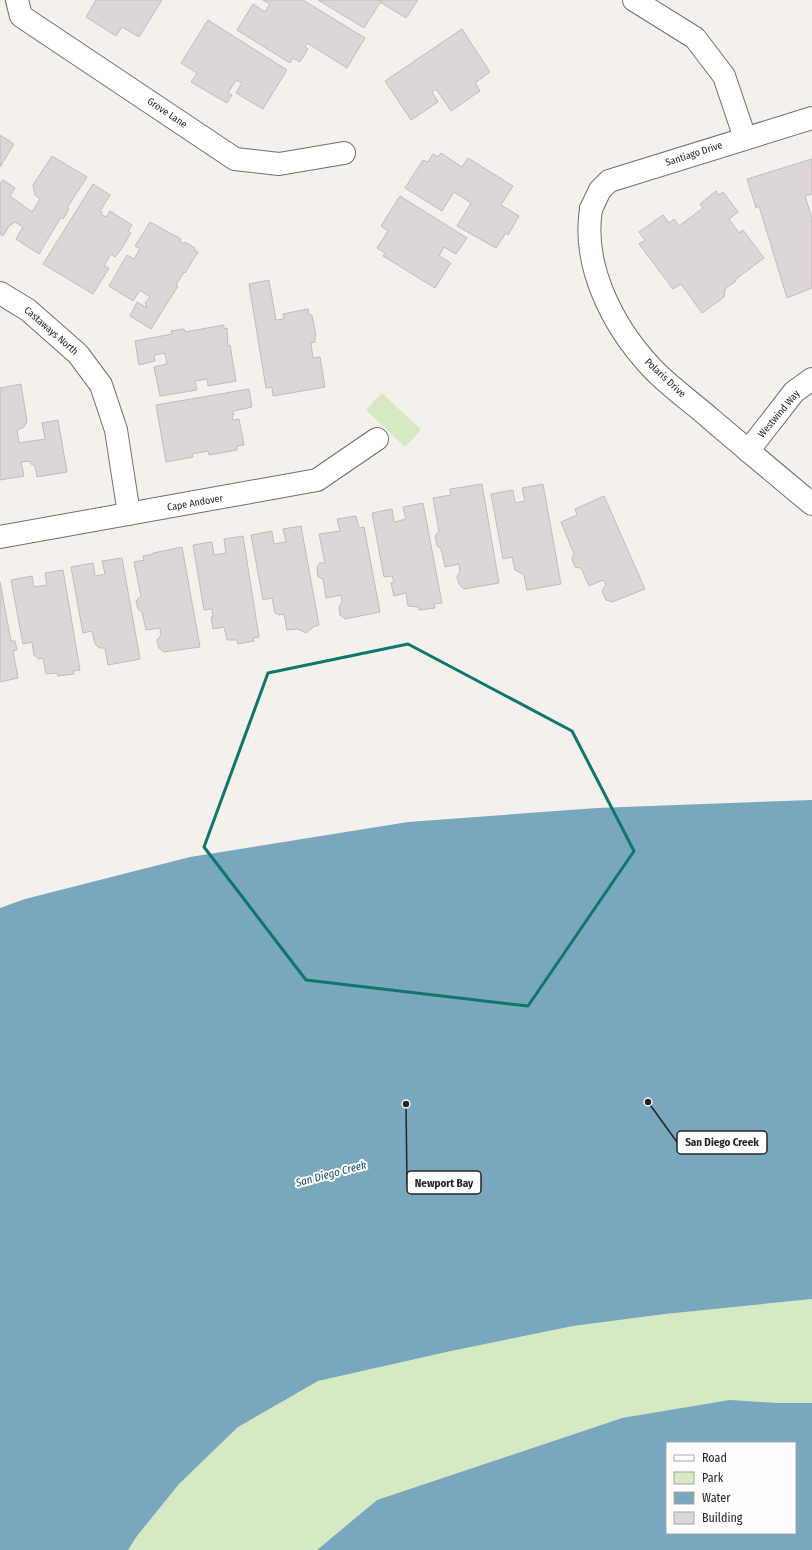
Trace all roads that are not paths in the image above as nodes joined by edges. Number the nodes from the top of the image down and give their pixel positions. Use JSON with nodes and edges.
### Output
{"nodes":[{"id":1,"x":17,"y":0,"type":"edge"},
{"id":2,"x":634,"y":0,"type":"edge"},
{"id":3,"x":812,"y":118,"type":"edge"},
{"id":4,"x":745,"y":138,"type":"junction"},
{"id":5,"x":344,"y":153,"type":"dead end"},
{"id":6,"x":591,"y":209,"type":"joint"},
{"id":7,"x":0,"y":293,"type":"edge"},
{"id":8,"x":812,"y":380,"type":"edge"},
{"id":9,"x":377,"y":439,"type":"dead end"},
{"id":10,"x":748,"y":451,"type":"junction"},
{"id":11,"x":812,"y":504,"type":"edge"},
{"id":12,"x":129,"y":514,"type":"junction"},
{"id":13,"x":0,"y":537,"type":"edge"}],
"edges":[{"from":1,"to":5,"type":"street","name":"Grove Lane"},
{"from":2,"to":4,"type":"street"},
{"from":3,"to":4,"type":"street","name":"Santiago Drive"},
{"from":4,"to":6,"type":"street","name":"Santiago Drive"},
{"from":6,"to":10,"type":"street","name":"Polaris Drive"},
{"from":7,"to":12,"type":"street","name":"Castaways North"},
{"from":8,"to":10,"type":"street","name":"Westwind Way"},
{"from":9,"to":12,"type":"street","name":"Cape Andover"},
{"from":10,"to":11,"type":"street","name":"Polaris Drive"},
{"from":12,"to":13,"type":"street","name":"Cape Andover"}]}
